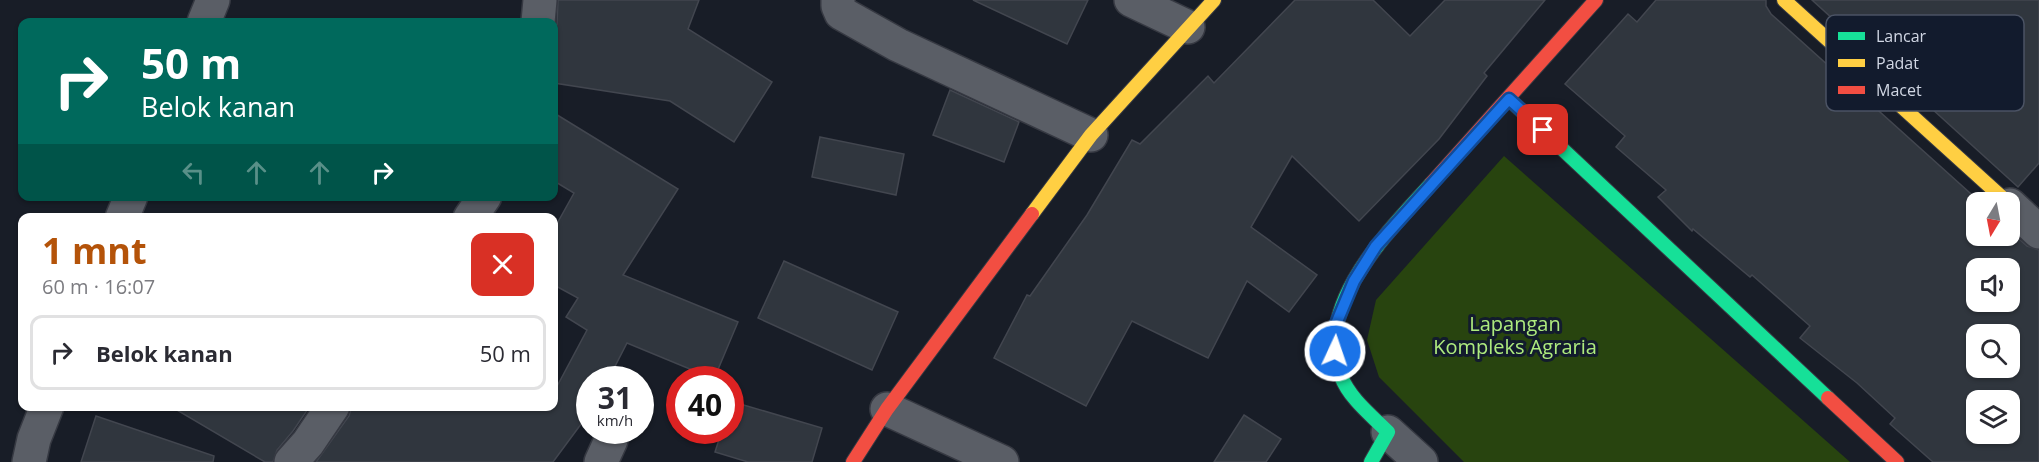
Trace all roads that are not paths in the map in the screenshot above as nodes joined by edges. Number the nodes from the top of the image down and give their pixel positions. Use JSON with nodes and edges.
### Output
{"nodes":[{"id":1,"x":213,"y":0,"type":"edge"},
{"id":2,"x":540,"y":0,"type":"edge"},
{"id":3,"x":838,"y":0,"type":"edge"},
{"id":4,"x":1131,"y":0,"type":"edge"},
{"id":5,"x":1214,"y":0,"type":"edge"},
{"id":6,"x":1596,"y":0,"type":"edge"},
{"id":7,"x":1784,"y":0,"type":"edge"},
{"id":8,"x":206,"y":18,"type":"edge"},
{"id":9,"x":538,"y":18,"type":"edge"},
{"id":10,"x":1188,"y":27,"type":"junction"},
{"id":11,"x":1826,"y":38,"type":"edge"},
{"id":12,"x":1509,"y":99,"type":"junction"},
{"id":13,"x":1906,"y":111,"type":"edge"},
{"id":14,"x":1091,"y":135,"type":"junction"},
{"id":15,"x":1996,"y":192,"type":"edge"},
{"id":16,"x":2020,"y":214,"type":"edge"},
{"id":17,"x":2039,"y":231,"type":"edge"},
{"id":18,"x":886,"y":409,"type":"junction"},
{"id":19,"x":44,"y":411,"type":"edge"},
{"id":20,"x":330,"y":411,"type":"edge"},
{"id":21,"x":1388,"y":432,"type":"junction"},
{"id":22,"x":28,"y":462,"type":"edge"},
{"id":23,"x":291,"y":462,"type":"edge"},
{"id":24,"x":853,"y":462,"type":"edge"},
{"id":25,"x":1002,"y":462,"type":"edge"},
{"id":26,"x":1371,"y":462,"type":"edge"},
{"id":27,"x":1421,"y":462,"type":"edge"},
{"id":28,"x":1897,"y":462,"type":"edge"}],
"edges":[{"from":1,"to":8,"type":"street"},
{"from":2,"to":9,"type":"street"},
{"from":3,"to":14,"type":"street"},
{"from":4,"to":10,"type":"street"},
{"from":5,"to":10,"type":"street"},
{"from":6,"to":12,"type":"street"},
{"from":7,"to":11,"type":"street"},
{"from":10,"to":14,"type":"street"},
{"from":12,"to":21,"type":"street"},
{"from":12,"to":28,"type":"street"},
{"from":13,"to":15,"type":"street"},
{"from":14,"to":18,"type":"street"},
{"from":16,"to":17,"type":"street"},
{"from":18,"to":24,"type":"street"},
{"from":18,"to":25,"type":"street"},
{"from":19,"to":22,"type":"street"},
{"from":20,"to":23,"type":"street"},
{"from":21,"to":26,"type":"street"},
{"from":21,"to":27,"type":"street"}]}
